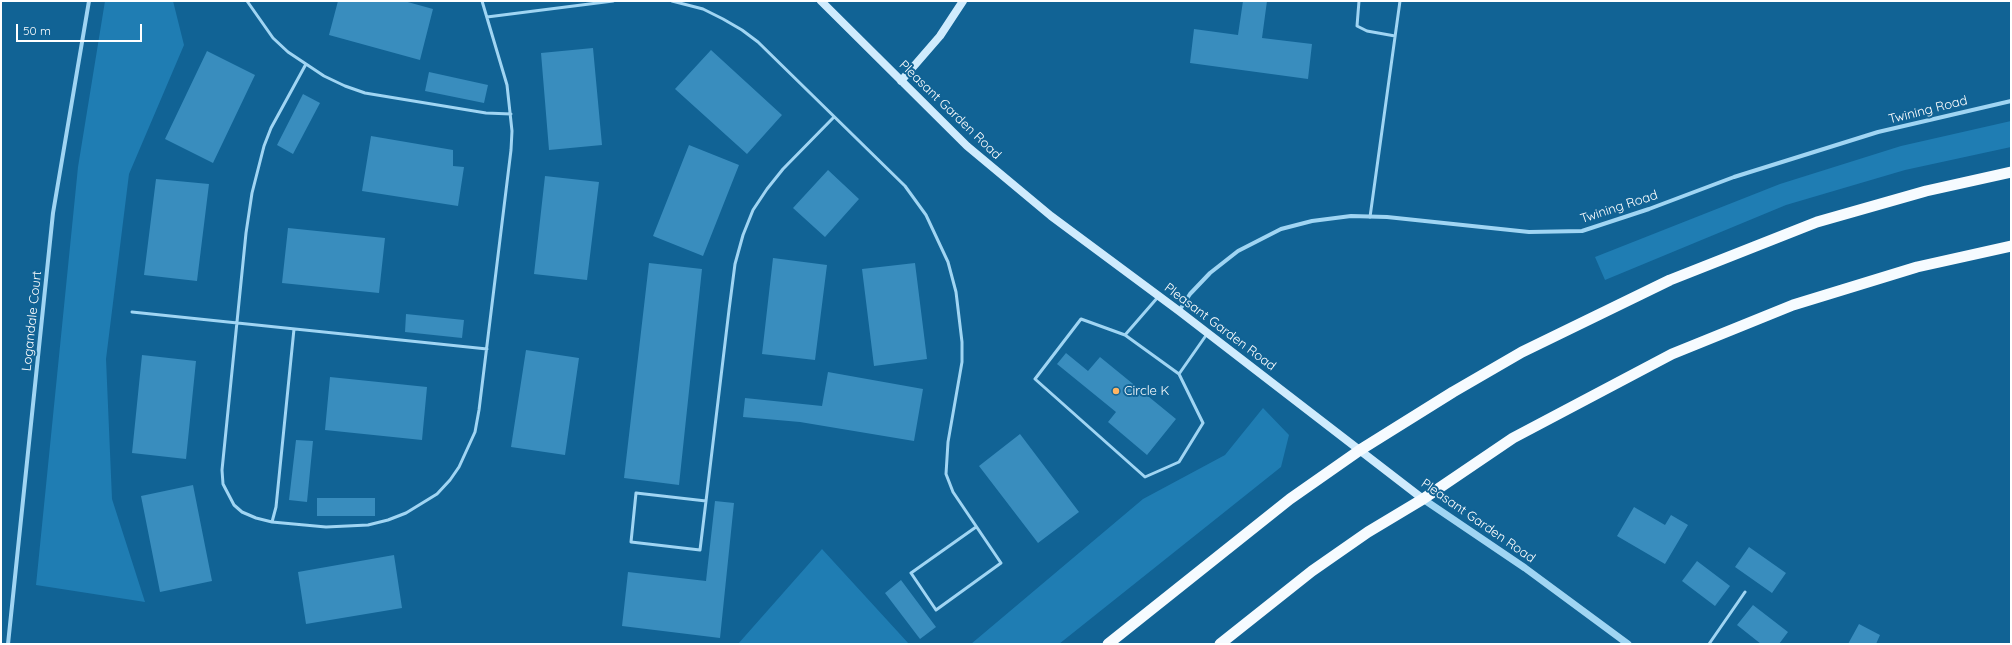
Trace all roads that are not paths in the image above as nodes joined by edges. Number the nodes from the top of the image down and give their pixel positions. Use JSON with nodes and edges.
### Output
{"nodes":[{"id":1,"x":89,"y":1,"type":"edge"},
{"id":2,"x":247,"y":1,"type":"edge"},
{"id":3,"x":482,"y":1,"type":"edge"},
{"id":4,"x":613,"y":1,"type":"edge"},
{"id":5,"x":672,"y":1,"type":"edge"},
{"id":6,"x":821,"y":1,"type":"edge"},
{"id":7,"x":963,"y":1,"type":"edge"},
{"id":8,"x":1359,"y":1,"type":"edge"},
{"id":9,"x":1400,"y":1,"type":"edge"},
{"id":10,"x":487,"y":17,"type":"junction"},
{"id":11,"x":1395,"y":36,"type":"junction"},
{"id":12,"x":306,"y":64,"type":"junction"},
{"id":13,"x":902,"y":81,"type":"junction"},
{"id":14,"x":2011,"y":101,"type":"edge"},
{"id":15,"x":511,"y":114,"type":"junction"},
{"id":16,"x":834,"y":117,"type":"junction"},
{"id":17,"x":2011,"y":172,"type":"edge"},
{"id":18,"x":1370,"y":216,"type":"junction"},
{"id":19,"x":2011,"y":246,"type":"edge"},
{"id":20,"x":1160,"y":296,"type":"junction"},
{"id":21,"x":1179,"y":311,"type":"junction"},
{"id":22,"x":132,"y":312,"type":"dead end"},
{"id":23,"x":237,"y":323,"type":"junction"},
{"id":24,"x":294,"y":329,"type":"junction"},
{"id":25,"x":1208,"y":333,"type":"junction"},
{"id":26,"x":1125,"y":335,"type":"junction"},
{"id":27,"x":487,"y":349,"type":"junction"},
{"id":28,"x":1179,"y":374,"type":"junction"},
{"id":29,"x":1360,"y":450,"type":"junction"},
{"id":30,"x":1423,"y":499,"type":"junction"},
{"id":31,"x":706,"y":501,"type":"junction"},
{"id":32,"x":272,"y":522,"type":"junction"},
{"id":33,"x":976,"y":527,"type":"junction"},
{"id":34,"x":1745,"y":592,"type":"dead end"},
{"id":35,"x":8,"y":644,"type":"edge"},
{"id":36,"x":1108,"y":644,"type":"edge"},
{"id":37,"x":1220,"y":644,"type":"edge"},
{"id":38,"x":1628,"y":644,"type":"edge"},
{"id":39,"x":1709,"y":644,"type":"edge"}],
"edges":[{"from":1,"to":35,"type":"street","name":"Logandale Court"},
{"from":2,"to":12,"type":"lane"},
{"from":3,"to":10,"type":"lane"},
{"from":4,"to":10,"type":"lane"},
{"from":5,"to":16,"type":"lane"},
{"from":6,"to":13,"type":"main road","name":"Pleasant Garden Road"},
{"from":7,"to":13,"type":"main road"},
{"from":8,"to":11,"type":"lane"},
{"from":9,"to":11,"type":"lane"},
{"from":10,"to":15,"type":"lane"},
{"from":11,"to":18,"type":"lane"},
{"from":12,"to":15,"type":"lane"},
{"from":12,"to":23,"type":"lane"},
{"from":13,"to":20,"type":"main road","name":"Pleasant Garden Road"},
{"from":14,"to":18,"type":"street","name":"Twining Road"},
{"from":15,"to":27,"type":"lane"},
{"from":16,"to":31,"type":"lane"},
{"from":16,"to":33,"type":"lane"},
{"from":17,"to":29,"type":"highway"},
{"from":18,"to":21,"type":"street","name":"Twining Road"},
{"from":19,"to":30,"type":"highway"},
{"from":20,"to":21,"type":"main road","name":"Pleasant Garden Road"},
{"from":20,"to":26,"type":"lane"},
{"from":21,"to":25,"type":"main road","name":"Pleasant Garden Road"},
{"from":22,"to":23,"type":"lane"},
{"from":23,"to":24,"type":"lane"},
{"from":23,"to":32,"type":"lane"},
{"from":24,"to":27,"type":"lane"},
{"from":24,"to":32,"type":"lane"},
{"from":25,"to":28,"type":"lane"},
{"from":25,"to":29,"type":"main road","name":"Pleasant Garden Road"},
{"from":26,"to":28,"type":"lane"},
{"from":26,"to":28,"type":"lane"},
{"from":27,"to":32,"type":"lane"},
{"from":29,"to":30,"type":"main road","name":"Pleasant Garden Road"},
{"from":29,"to":36,"type":"highway"},
{"from":30,"to":37,"type":"highway"},
{"from":30,"to":38,"type":"street","name":"Pleasant Garden Road"},
{"from":31,"to":31,"type":"lane"},
{"from":33,"to":33,"type":"lane"},
{"from":34,"to":39,"type":"lane"}]}
